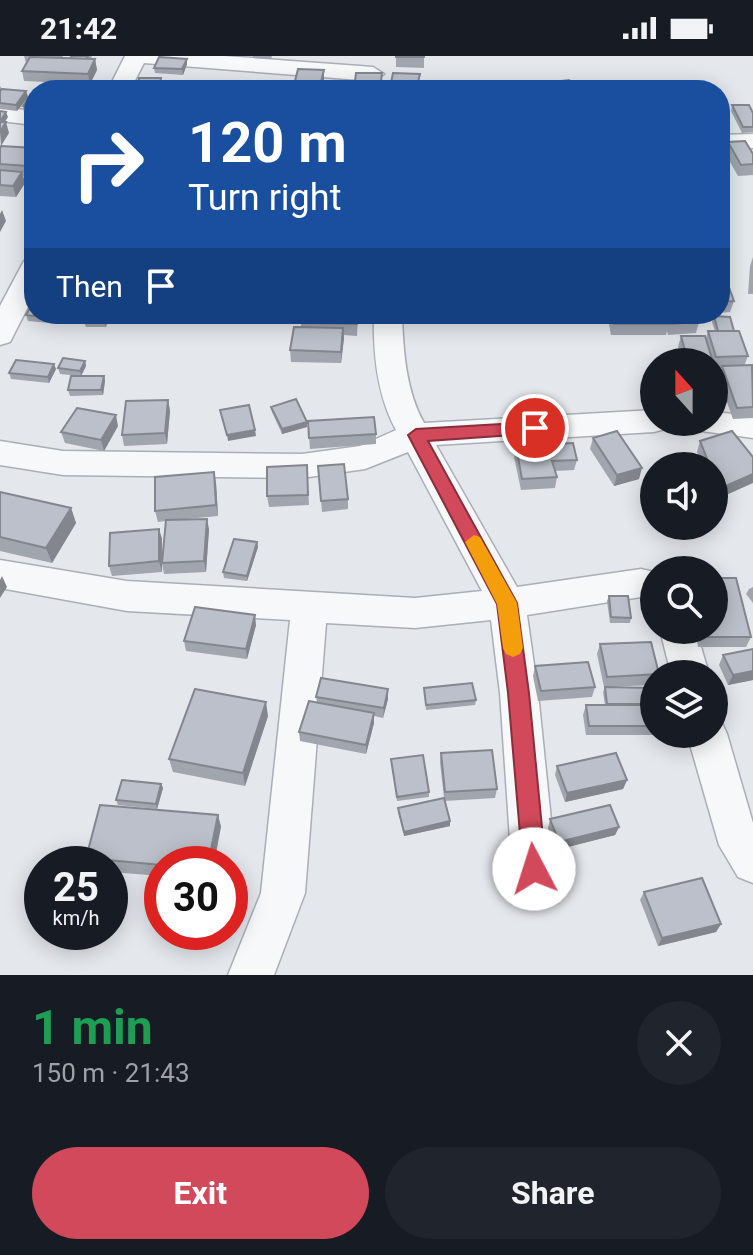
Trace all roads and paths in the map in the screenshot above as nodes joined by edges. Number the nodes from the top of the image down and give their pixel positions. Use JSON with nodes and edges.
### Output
{"nodes":[{"id":1,"x":136,"y":56,"type":"edge"},
{"id":2,"x":373,"y":74,"type":"edge"},
{"id":3,"x":124,"y":80,"type":"edge"},
{"id":4,"x":0,"y":114,"type":"edge"},
{"id":5,"x":24,"y":117,"type":"edge"},
{"id":6,"x":753,"y":141,"type":"edge"},
{"id":7,"x":730,"y":142,"type":"edge"},
{"id":8,"x":24,"y":287,"type":"edge"},
{"id":9,"x":388,"y":324,"type":"edge"},
{"id":10,"x":0,"y":335,"type":"edge"},
{"id":11,"x":640,"y":422,"type":"edge"},
{"id":12,"x":728,"y":424,"type":"edge"},
{"id":13,"x":753,"y":427,"type":"edge"},
{"id":14,"x":416,"y":435,"type":"junction"},
{"id":15,"x":0,"y":453,"type":"edge"},
{"id":16,"x":0,"y":574,"type":"edge"},
{"id":17,"x":640,"y":583,"type":"edge"},
{"id":18,"x":507,"y":603,"type":"junction"},
{"id":19,"x":309,"y":609,"type":"junction"},
{"id":20,"x":711,"y":748,"type":"edge"},
{"id":21,"x":753,"y":862,"type":"edge"},
{"id":22,"x":534,"y":869,"type":"dead end"},
{"id":23,"x":251,"y":975,"type":"edge"}],
"edges":[{"from":1,"to":2,"type":"street"},
{"from":1,"to":3,"type":"street"},
{"from":4,"to":5,"type":"street"},
{"from":6,"to":7,"type":"street"},
{"from":8,"to":10,"type":"street"},
{"from":9,"to":14,"type":"street"},
{"from":11,"to":14,"type":"street"},
{"from":12,"to":13,"type":"street"},
{"from":14,"to":15,"type":"street"},
{"from":14,"to":18,"type":"street"},
{"from":16,"to":19,"type":"street"},
{"from":17,"to":18,"type":"street"},
{"from":18,"to":19,"type":"street"},
{"from":18,"to":22,"type":"street"},
{"from":19,"to":23,"type":"street"},
{"from":20,"to":21,"type":"street"}]}
